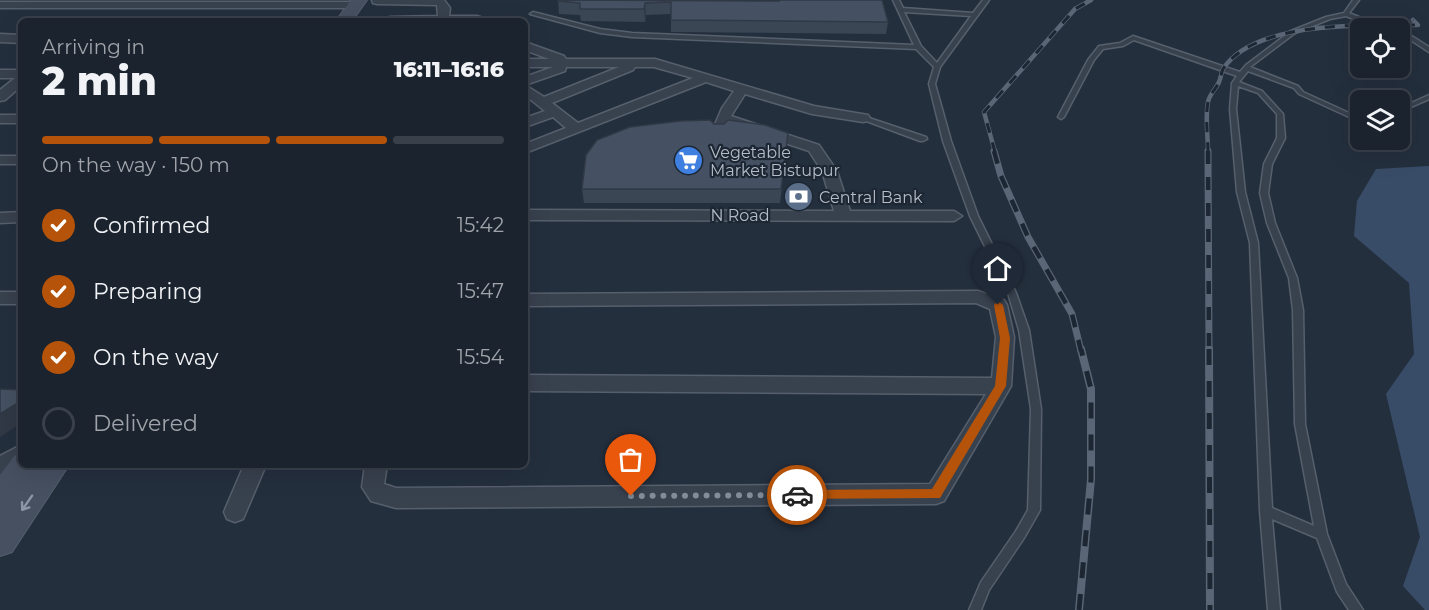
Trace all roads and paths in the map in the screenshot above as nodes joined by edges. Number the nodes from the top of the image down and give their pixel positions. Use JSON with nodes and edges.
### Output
{"nodes":[{"id":1,"x":896,"y":0,"type":"edge"},
{"id":2,"x":986,"y":0,"type":"edge"},
{"id":3,"x":1356,"y":0,"type":"edge"},
{"id":4,"x":377,"y":1,"type":"edge"},
{"id":5,"x":401,"y":1,"type":"edge"},
{"id":6,"x":113,"y":2,"type":"edge"},
{"id":7,"x":357,"y":2,"type":"edge"},
{"id":8,"x":0,"y":5,"type":"edge"},
{"id":9,"x":191,"y":6,"type":"junction"},
{"id":10,"x":901,"y":10,"type":"junction"},
{"id":11,"x":532,"y":14,"type":"dead end"},
{"id":12,"x":1346,"y":14,"type":"junction"},
{"id":13,"x":975,"y":15,"type":"junction"},
{"id":14,"x":97,"y":16,"type":"dead end"},
{"id":15,"x":177,"y":18,"type":"edge"},
{"id":16,"x":346,"y":18,"type":"edge"},
{"id":17,"x":365,"y":18,"type":"edge"},
{"id":18,"x":392,"y":18,"type":"edge"},
{"id":19,"x":443,"y":18,"type":"edge"},
{"id":20,"x":1356,"y":18,"type":"edge"},
{"id":21,"x":1410,"y":37,"type":"edge"},
{"id":22,"x":0,"y":38,"type":"edge"},
{"id":23,"x":18,"y":39,"type":"edge"},
{"id":24,"x":918,"y":46,"type":"junction"},
{"id":25,"x":528,"y":47,"type":"edge"},
{"id":26,"x":1429,"y":50,"type":"edge"},
{"id":27,"x":528,"y":63,"type":"edge"},
{"id":28,"x":574,"y":63,"type":"junction"},
{"id":29,"x":642,"y":63,"type":"junction"},
{"id":30,"x":937,"y":68,"type":"junction"},
{"id":31,"x":0,"y":74,"type":"edge"},
{"id":32,"x":18,"y":74,"type":"edge"},
{"id":33,"x":1241,"y":75,"type":"junction"},
{"id":34,"x":705,"y":78,"type":"junction"},
{"id":35,"x":528,"y":80,"type":"edge"},
{"id":36,"x":18,"y":82,"type":"edge"},
{"id":37,"x":742,"y":90,"type":"junction"},
{"id":38,"x":0,"y":97,"type":"edge"},
{"id":39,"x":1429,"y":97,"type":"edge"},
{"id":40,"x":535,"y":103,"type":"edge"},
{"id":41,"x":1410,"y":106,"type":"edge"},
{"id":42,"x":554,"y":112,"type":"junction"},
{"id":43,"x":1350,"y":115,"type":"edge"},
{"id":44,"x":1061,"y":117,"type":"dead end"},
{"id":45,"x":863,"y":118,"type":"joint"},
{"id":46,"x":0,"y":119,"type":"edge"},
{"id":47,"x":18,"y":119,"type":"edge"},
{"id":48,"x":528,"y":122,"type":"edge"},
{"id":49,"x":575,"y":128,"type":"junction"},
{"id":50,"x":923,"y":139,"type":"dead end"},
{"id":51,"x":528,"y":148,"type":"edge"},
{"id":52,"x":0,"y":160,"type":"edge"},
{"id":53,"x":18,"y":160,"type":"edge"},
{"id":54,"x":528,"y":215,"type":"edge"},
{"id":55,"x":844,"y":216,"type":"junction"},
{"id":56,"x":954,"y":216,"type":"dead end"},
{"id":57,"x":18,"y":217,"type":"edge"},
{"id":58,"x":0,"y":218,"type":"edge"},
{"id":59,"x":18,"y":297,"type":"edge"},
{"id":60,"x":0,"y":298,"type":"edge"},
{"id":61,"x":528,"y":300,"type":"edge"},
{"id":62,"x":528,"y":383,"type":"edge"},
{"id":63,"x":1001,"y":386,"type":"junction"},
{"id":64,"x":18,"y":456,"type":"edge"},
{"id":65,"x":0,"y":468,"type":"edge"},
{"id":66,"x":23,"y":468,"type":"edge"},
{"id":67,"x":52,"y":468,"type":"edge"},
{"id":68,"x":254,"y":468,"type":"edge"},
{"id":69,"x":376,"y":468,"type":"edge"},
{"id":70,"x":0,"y":500,"type":"edge"},
{"id":71,"x":1266,"y":511,"type":"junction"},
{"id":72,"x":235,"y":512,"type":"dead end"},
{"id":73,"x":1321,"y":534,"type":"junction"},
{"id":74,"x":0,"y":541,"type":"edge"},
{"id":75,"x":975,"y":610,"type":"edge"},
{"id":76,"x":1274,"y":610,"type":"edge"},
{"id":77,"x":1358,"y":610,"type":"edge"}],
"edges":[{"from":1,"to":10,"type":"lane"},
{"from":2,"to":13,"type":"lane"},
{"from":3,"to":12,"type":"lane"},
{"from":4,"to":5,"type":"street"},
{"from":4,"to":17,"type":"street"},
{"from":5,"to":18,"type":"street"},
{"from":5,"to":19,"type":"street"},
{"from":6,"to":8,"type":"street"},
{"from":6,"to":9,"type":"street"},
{"from":6,"to":14,"type":"street"},
{"from":7,"to":9,"type":"street"},
{"from":7,"to":16,"type":"street"},
{"from":9,"to":15,"type":"street"},
{"from":10,"to":13,"type":"lane"},
{"from":10,"to":24,"type":"lane"},
{"from":11,"to":24,"type":"lane"},
{"from":12,"to":20,"type":"lane"},
{"from":12,"to":33,"type":"lane"},
{"from":13,"to":30,"type":"lane"},
{"from":21,"to":26,"type":"lane"},
{"from":22,"to":23,"type":"street"},
{"from":24,"to":30,"type":"lane"},
{"from":25,"to":28,"type":"street"},
{"from":27,"to":28,"type":"street"},
{"from":28,"to":29,"type":"street"},
{"from":28,"to":35,"type":"street"},
{"from":29,"to":34,"type":"street"},
{"from":29,"to":40,"type":"street"},
{"from":30,"to":75,"type":"lane"},
{"from":31,"to":32,"type":"street"},
{"from":33,"to":43,"type":"lane"},
{"from":33,"to":44,"type":"lane"},
{"from":33,"to":71,"type":"lane"},
{"from":33,"to":73,"type":"lane"},
{"from":34,"to":37,"type":"street"},
{"from":34,"to":49,"type":"street"},
{"from":36,"to":38,"type":"street"},
{"from":37,"to":45,"type":"street"},
{"from":37,"to":55,"type":"street"},
{"from":39,"to":41,"type":"lane"},
{"from":40,"to":42,"type":"street"},
{"from":42,"to":48,"type":"street"},
{"from":42,"to":49,"type":"street"},
{"from":45,"to":50,"type":"lane"},
{"from":46,"to":47,"type":"street"},
{"from":49,"to":51,"type":"street"},
{"from":52,"to":53,"type":"street"},
{"from":54,"to":55,"type":"street","name":"N Road"},
{"from":55,"to":56,"type":"street","name":"N Road"},
{"from":57,"to":58,"type":"street"},
{"from":59,"to":60,"type":"street"},
{"from":61,"to":63,"type":"street"},
{"from":62,"to":63,"type":"street"},
{"from":63,"to":69,"type":"street"},
{"from":64,"to":65,"type":"street"},
{"from":66,"to":70,"type":"street"},
{"from":67,"to":74,"type":"street","one_way":true},
{"from":68,"to":72,"type":"street"},
{"from":71,"to":73,"type":"lane"},
{"from":71,"to":76,"type":"lane"},
{"from":73,"to":77,"type":"lane"}]}
